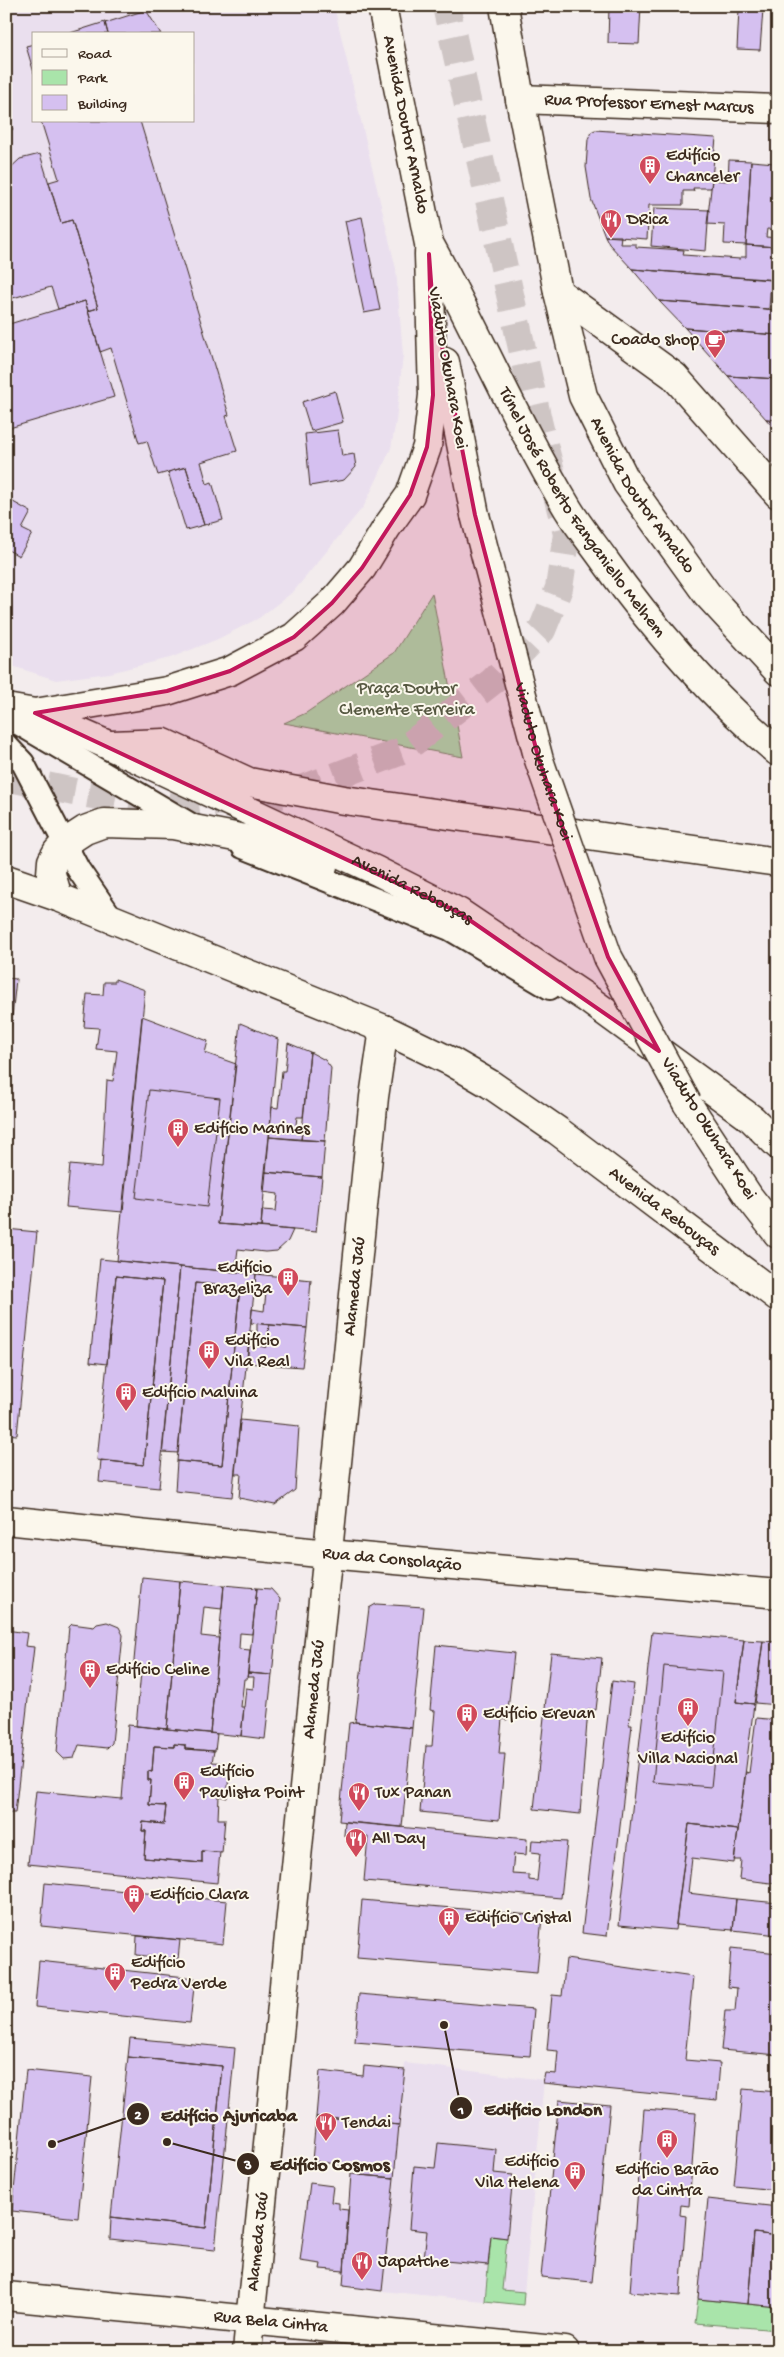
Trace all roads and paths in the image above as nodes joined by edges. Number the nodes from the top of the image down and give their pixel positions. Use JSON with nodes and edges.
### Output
{"nodes":[{"id":1,"x":382,"y":6,"type":"edge"},
{"id":2,"x":504,"y":6,"type":"edge"},
{"id":3,"x":520,"y":99,"type":"junction"},
{"id":4,"x":778,"y":109,"type":"edge"},
{"id":5,"x":429,"y":249,"type":"junction"},
{"id":6,"x":558,"y":292,"type":"junction"},
{"id":7,"x":773,"y":489,"type":"edge"},
{"id":8,"x":778,"y":671,"type":"edge"},
{"id":9,"x":6,"y":708,"type":"edge"},
{"id":10,"x":34,"y":713,"type":"junction"},
{"id":11,"x":6,"y":716,"type":"edge"},
{"id":12,"x":6,"y":745,"type":"edge"},
{"id":13,"x":108,"y":745,"type":"junction"},
{"id":14,"x":778,"y":752,"type":"edge"},
{"id":15,"x":208,"y":832,"type":"junction"},
{"id":16,"x":65,"y":843,"type":"junction"},
{"id":17,"x":778,"y":862,"type":"edge"},
{"id":18,"x":378,"y":871,"type":"junction"},
{"id":19,"x":6,"y":879,"type":"edge"},
{"id":20,"x":58,"y":897,"type":"junction"},
{"id":21,"x":113,"y":920,"type":"junction"},
{"id":22,"x":384,"y":1028,"type":"junction"},
{"id":23,"x":752,"y":1119,"type":"junction"},
{"id":24,"x":778,"y":1144,"type":"edge"},
{"id":25,"x":778,"y":1234,"type":"edge"},
{"id":26,"x":778,"y":1297,"type":"edge"},
{"id":27,"x":6,"y":1520,"type":"edge"},
{"id":28,"x":328,"y":1554,"type":"junction"},
{"id":29,"x":778,"y":1594,"type":"edge"},
{"id":30,"x":6,"y":2296,"type":"edge"},
{"id":31,"x":250,"y":2321,"type":"junction"},
{"id":32,"x":247,"y":2351,"type":"edge"},
{"id":33,"x":565,"y":2351,"type":"edge"}],
"edges":[{"from":1,"to":5,"type":"main road","name":"Avenida Doutor Arnaldo"},
{"from":2,"to":3,"type":"main road","name":"Avenida Doutor Arnaldo"},
{"from":3,"to":4,"type":"main road","name":"Rua Professor Ernest Marcus"},
{"from":3,"to":6,"type":"main road","name":"Avenida Doutor Arnaldo"},
{"from":5,"to":10,"type":"main road"},
{"from":5,"to":14,"type":"main road","name":"Túnel José Roberto Fanganiello Melhem"},
{"from":5,"to":25,"type":"main road","name":"Viaduto Okuhara Koei","bridge":true},
{"from":6,"to":7,"type":"main road"},
{"from":6,"to":8,"type":"main road","name":"Avenida Doutor Arnaldo"},
{"from":9,"to":10,"type":"main road","name":"Avenida Rebouças"},
{"from":10,"to":13,"type":"main road","name":"Avenida Rebouças"},
{"from":11,"to":15,"type":"lane"},
{"from":12,"to":16,"type":"lane"},
{"from":13,"to":17,"type":"main road"},
{"from":13,"to":18,"type":"main road","name":"Avenida Rebouças"},
{"from":15,"to":16,"type":"main road"},
{"from":15,"to":18,"type":"main road"},
{"from":15,"to":23,"type":"lane"},
{"from":16,"to":20,"type":"main road"},
{"from":16,"to":21,"type":"lane"},
{"from":18,"to":23,"type":"main road","name":"Avenida Rebouças"},
{"from":19,"to":20,"type":"main road","name":"Avenida Rebouças"},
{"from":20,"to":21,"type":"main road","name":"Avenida Rebouças"},
{"from":21,"to":22,"type":"main road","name":"Avenida Rebouças"},
{"from":22,"to":26,"type":"main road","name":"Avenida Rebouças"},
{"from":22,"to":28,"type":"main road","name":"Alameda Jaú"},
{"from":23,"to":24,"type":"main road","name":"Avenida Rebouças"},
{"from":27,"to":28,"type":"main road","name":"Rua da Consolação"},
{"from":28,"to":29,"type":"main road","name":"Rua da Consolação"},
{"from":28,"to":31,"type":"main road","name":"Alameda Jaú"},
{"from":30,"to":31,"type":"main road","name":"Rua Bela Cintra"},
{"from":31,"to":32,"type":"main road","name":"Alameda Jaú"},
{"from":31,"to":33,"type":"main road","name":"Rua Bela Cintra"}]}
